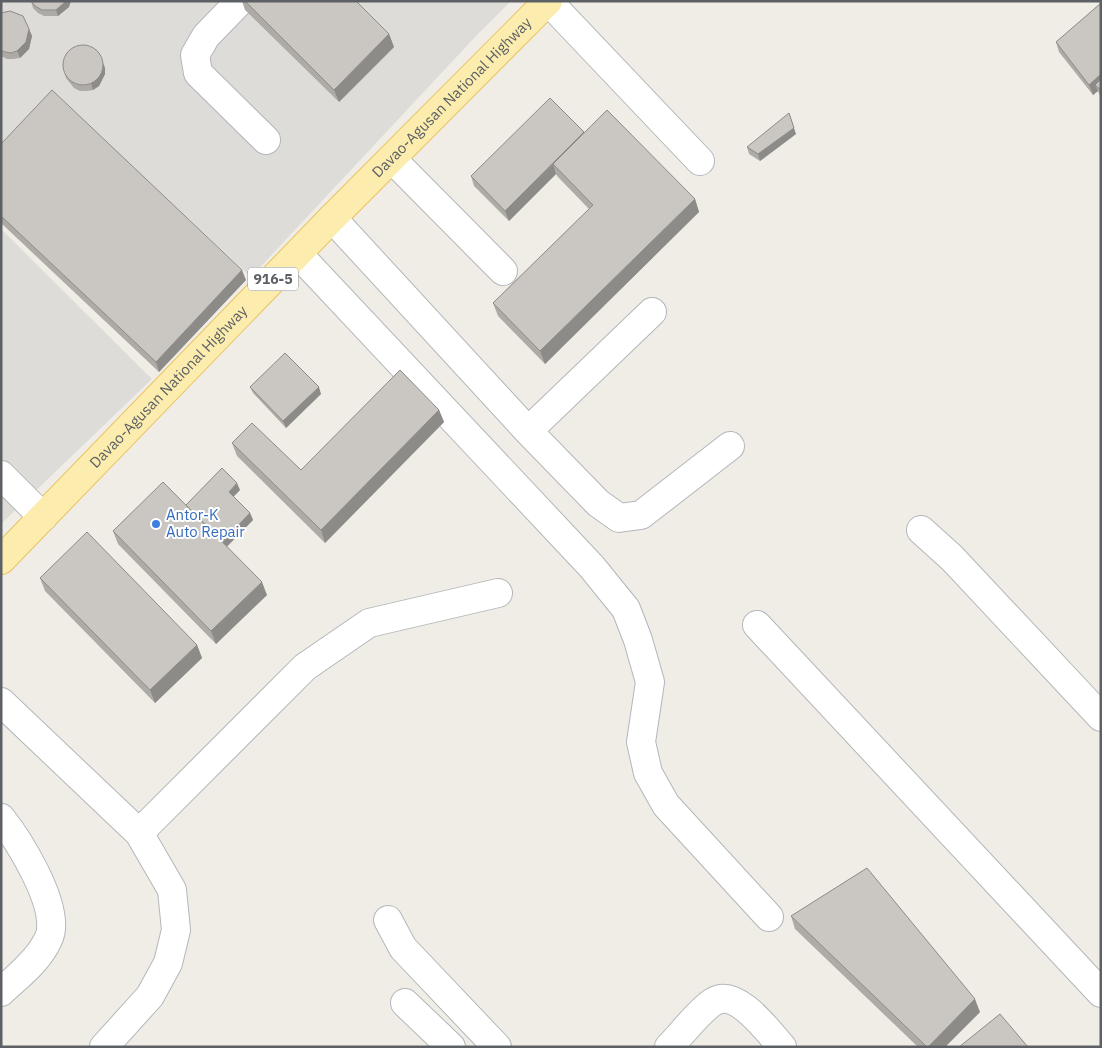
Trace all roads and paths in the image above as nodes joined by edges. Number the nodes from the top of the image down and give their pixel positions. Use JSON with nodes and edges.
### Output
{"nodes":[{"id":1,"x":240,"y":1,"type":"edge"},
{"id":2,"x":548,"y":1,"type":"edge"},
{"id":3,"x":266,"y":140,"type":"dead end"},
{"id":4,"x":392,"y":159,"type":"junction"},
{"id":5,"x":700,"y":161,"type":"dead end"},
{"id":6,"x":332,"y":218,"type":"junction"},
{"id":7,"x":298,"y":254,"type":"junction"},
{"id":8,"x":503,"y":271,"type":"dead end"},
{"id":9,"x":652,"y":312,"type":"dead end"},
{"id":10,"x":528,"y":430,"type":"junction"},
{"id":11,"x":730,"y":446,"type":"dead end"},
{"id":12,"x":1,"y":475,"type":"edge"},
{"id":13,"x":43,"y":517,"type":"junction"},
{"id":14,"x":921,"y":530,"type":"dead end"},
{"id":15,"x":1,"y":560,"type":"edge"},
{"id":16,"x":498,"y":594,"type":"dead end"},
{"id":17,"x":757,"y":625,"type":"dead end"},
{"id":18,"x":1,"y":702,"type":"edge"},
{"id":19,"x":1101,"y":717,"type":"edge"},
{"id":20,"x":1,"y":818,"type":"edge"},
{"id":21,"x":139,"y":833,"type":"junction"},
{"id":22,"x":769,"y":917,"type":"dead end"},
{"id":23,"x":388,"y":920,"type":"dead end"},
{"id":24,"x":1,"y":992,"type":"edge"},
{"id":25,"x":1101,"y":994,"type":"edge"},
{"id":26,"x":406,"y":1003,"type":"dead end"},
{"id":27,"x":104,"y":1047,"type":"edge"},
{"id":28,"x":451,"y":1047,"type":"edge"},
{"id":29,"x":497,"y":1047,"type":"edge"},
{"id":30,"x":669,"y":1047,"type":"edge"},
{"id":31,"x":782,"y":1047,"type":"edge"}],
"edges":[{"from":1,"to":3,"type":"street"},
{"from":2,"to":4,"type":"main road","name":"Davao-Agusan National Highway","number":"916-5"},
{"from":2,"to":5,"type":"street"},
{"from":4,"to":6,"type":"main road","name":"Davao-Agusan National Highway","number":"916-5"},
{"from":4,"to":8,"type":"street"},
{"from":6,"to":7,"type":"main road","name":"Davao-Agusan National Highway","number":"916-5"},
{"from":6,"to":10,"type":"street"},
{"from":7,"to":13,"type":"main road","name":"Davao-Agusan National Highway","number":"916-5"},
{"from":7,"to":22,"type":"street"},
{"from":9,"to":10,"type":"street"},
{"from":10,"to":11,"type":"street"},
{"from":12,"to":13,"type":"street"},
{"from":13,"to":15,"type":"main road","name":"Davao-Agusan National Highway","number":"916-5"},
{"from":14,"to":19,"type":"street"},
{"from":16,"to":21,"type":"street"},
{"from":17,"to":25,"type":"street"},
{"from":18,"to":21,"type":"street"},
{"from":20,"to":24,"type":"street"},
{"from":21,"to":27,"type":"street"},
{"from":23,"to":29,"type":"street"},
{"from":26,"to":28,"type":"street"},
{"from":30,"to":31,"type":"street"}]}
